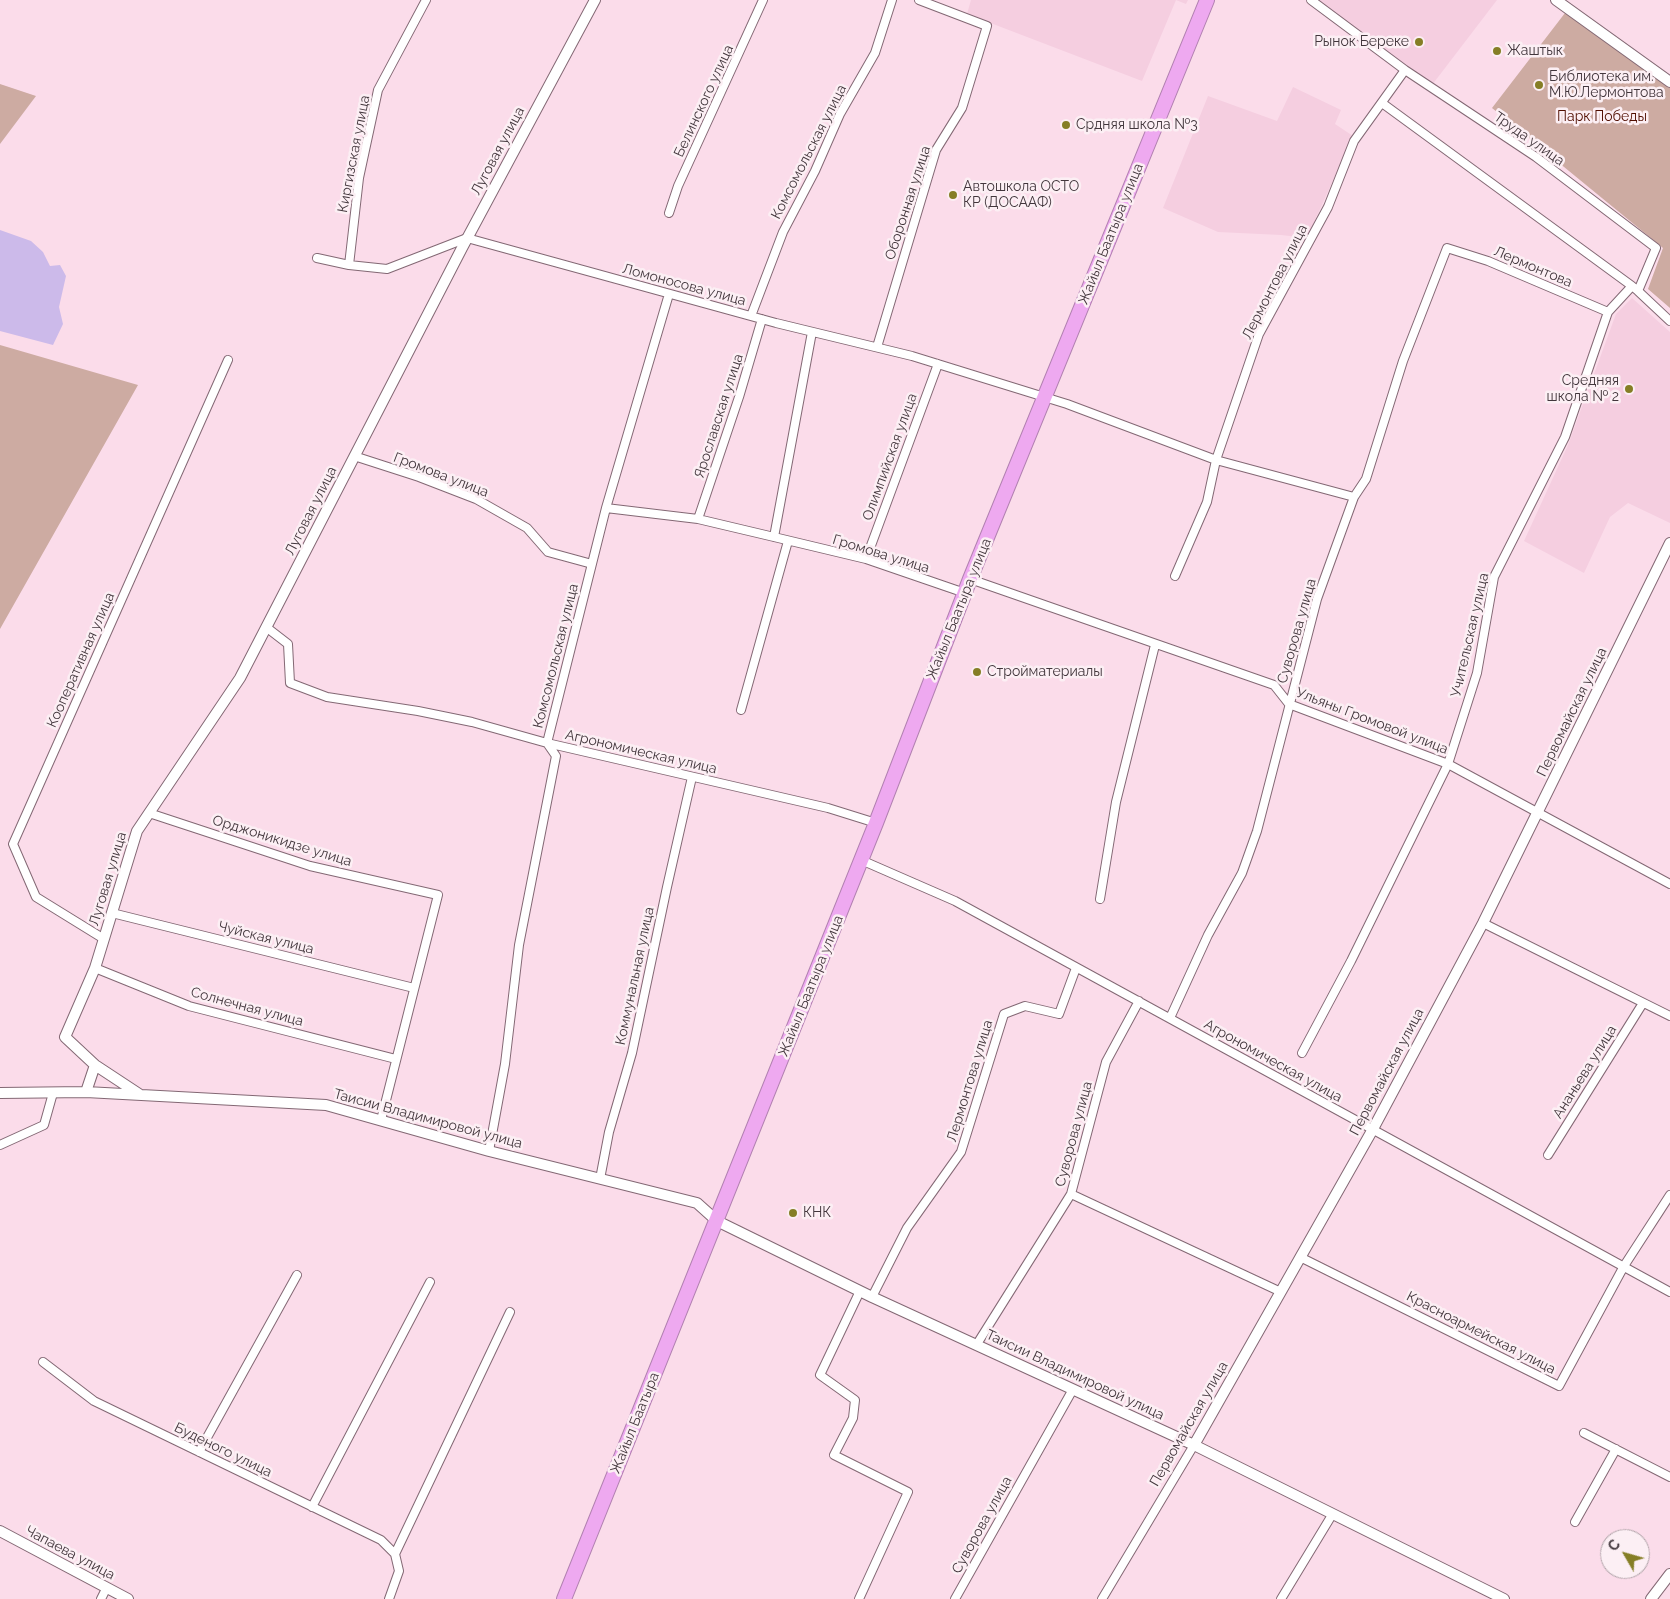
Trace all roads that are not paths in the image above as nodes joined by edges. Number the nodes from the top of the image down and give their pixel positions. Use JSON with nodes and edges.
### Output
{"nodes":[{"id":1,"x":426,"y":0,"type":"edge"},
{"id":2,"x":594,"y":0,"type":"edge"},
{"id":3,"x":763,"y":0,"type":"edge"},
{"id":4,"x":892,"y":0,"type":"edge"},
{"id":5,"x":919,"y":0,"type":"edge"},
{"id":6,"x":1207,"y":0,"type":"edge"},
{"id":7,"x":1311,"y":0,"type":"edge"},
{"id":8,"x":1556,"y":0,"type":"edge"},
{"id":9,"x":1405,"y":70,"type":"junction"},
{"id":10,"x":1670,"y":82,"type":"edge"},
{"id":11,"x":1382,"y":103,"type":"junction"},
{"id":12,"x":669,"y":213,"type":"dead end"},
{"id":13,"x":467,"y":238,"type":"junction"},
{"id":14,"x":1447,"y":248,"type":"joint"},
{"id":15,"x":317,"y":258,"type":"dead end"},
{"id":16,"x":349,"y":265,"type":"junction"},
{"id":17,"x":1635,"y":288,"type":"junction"},
{"id":18,"x":670,"y":294,"type":"junction"},
{"id":19,"x":1608,"y":312,"type":"junction"},
{"id":20,"x":751,"y":316,"type":"junction"},
{"id":21,"x":762,"y":319,"type":"junction"},
{"id":22,"x":1670,"y":322,"type":"edge"},
{"id":23,"x":812,"y":332,"type":"junction"},
{"id":24,"x":877,"y":347,"type":"junction"},
{"id":25,"x":228,"y":360,"type":"dead end"},
{"id":26,"x":938,"y":364,"type":"junction"},
{"id":27,"x":1046,"y":398,"type":"junction"},
{"id":28,"x":354,"y":456,"type":"junction"},
{"id":29,"x":1216,"y":460,"type":"junction"},
{"id":30,"x":1354,"y":498,"type":"junction"},
{"id":31,"x":606,"y":508,"type":"junction"},
{"id":32,"x":698,"y":519,"type":"junction"},
{"id":33,"x":774,"y":537,"type":"junction"},
{"id":34,"x":788,"y":541,"type":"junction"},
{"id":35,"x":1670,"y":543,"type":"edge"},
{"id":36,"x":866,"y":559,"type":"junction"},
{"id":37,"x":592,"y":564,"type":"junction"},
{"id":38,"x":1175,"y":576,"type":"dead end"},
{"id":39,"x":970,"y":579,"type":"junction"},
{"id":40,"x":965,"y":593,"type":"junction"},
{"id":41,"x":266,"y":627,"type":"junction"},
{"id":42,"x":1155,"y":645,"type":"junction"},
{"id":43,"x":1289,"y":704,"type":"junction"},
{"id":44,"x":741,"y":710,"type":"dead end"},
{"id":45,"x":547,"y":744,"type":"junction"},
{"id":46,"x":1448,"y":764,"type":"junction"},
{"id":47,"x":692,"y":777,"type":"junction"},
{"id":48,"x":1537,"y":812,"type":"junction"},
{"id":49,"x":149,"y":813,"type":"junction"},
{"id":50,"x":876,"y":823,"type":"junction"},
{"id":51,"x":861,"y":860,"type":"junction"},
{"id":52,"x":1670,"y":884,"type":"edge"},
{"id":53,"x":1100,"y":899,"type":"dead end"},
{"id":54,"x":112,"y":913,"type":"junction"},
{"id":55,"x":1482,"y":923,"type":"junction"},
{"id":56,"x":104,"y":939,"type":"junction"},
{"id":57,"x":95,"y":968,"type":"junction"},
{"id":58,"x":1076,"y":968,"type":"junction"},
{"id":59,"x":414,"y":988,"type":"junction"},
{"id":60,"x":1138,"y":1001,"type":"junction"},
{"id":61,"x":1643,"y":1003,"type":"junction"},
{"id":62,"x":1670,"y":1016,"type":"edge"},
{"id":63,"x":1170,"y":1018,"type":"junction"},
{"id":64,"x":1302,"y":1053,"type":"dead end"},
{"id":65,"x":396,"y":1059,"type":"junction"},
{"id":66,"x":95,"y":1065,"type":"junction"},
{"id":67,"x":86,"y":1092,"type":"junction"},
{"id":68,"x":53,"y":1093,"type":"junction"},
{"id":69,"x":0,"y":1094,"type":"edge"},
{"id":70,"x":141,"y":1095,"type":"junction"},
{"id":71,"x":381,"y":1120,"type":"junction"},
{"id":72,"x":1373,"y":1129,"type":"junction"},
{"id":73,"x":0,"y":1145,"type":"edge"},
{"id":74,"x":489,"y":1151,"type":"junction"},
{"id":75,"x":1548,"y":1155,"type":"dead end"},
{"id":76,"x":600,"y":1179,"type":"junction"},
{"id":77,"x":1071,"y":1194,"type":"junction"},
{"id":78,"x":1670,"y":1194,"type":"edge"},
{"id":79,"x":716,"y":1221,"type":"junction"},
{"id":80,"x":706,"y":1247,"type":"joint"},
{"id":81,"x":1300,"y":1257,"type":"junction"},
{"id":82,"x":1624,"y":1266,"type":"junction"},
{"id":83,"x":297,"y":1275,"type":"dead end"},
{"id":84,"x":430,"y":1282,"type":"dead end"},
{"id":85,"x":860,"y":1291,"type":"junction"},
{"id":86,"x":1280,"y":1292,"type":"junction"},
{"id":87,"x":1670,"y":1292,"type":"edge"},
{"id":88,"x":872,"y":1297,"type":"junction"},
{"id":89,"x":510,"y":1312,"type":"dead end"},
{"id":90,"x":977,"y":1344,"type":"junction"},
{"id":91,"x":43,"y":1362,"type":"dead end"},
{"id":92,"x":1072,"y":1391,"type":"junction"},
{"id":93,"x":1584,"y":1433,"type":"dead end"},
{"id":94,"x":1194,"y":1445,"type":"junction"},
{"id":95,"x":1616,"y":1449,"type":"junction"},
{"id":96,"x":199,"y":1452,"type":"junction"},
{"id":97,"x":1670,"y":1478,"type":"edge"},
{"id":98,"x":312,"y":1507,"type":"junction"},
{"id":99,"x":1332,"y":1515,"type":"junction"},
{"id":100,"x":1575,"y":1522,"type":"dead end"},
{"id":101,"x":0,"y":1531,"type":"edge"},
{"id":102,"x":395,"y":1554,"type":"junction"},
{"id":103,"x":1670,"y":1574,"type":"edge"},
{"id":104,"x":106,"y":1589,"type":"junction"},
{"id":105,"x":102,"y":1599,"type":"edge"},
{"id":106,"x":128,"y":1599,"type":"edge"},
{"id":107,"x":389,"y":1599,"type":"edge"},
{"id":108,"x":564,"y":1599,"type":"edge"},
{"id":109,"x":859,"y":1599,"type":"edge"},
{"id":110,"x":955,"y":1599,"type":"edge"},
{"id":111,"x":1102,"y":1599,"type":"edge"},
{"id":112,"x":1281,"y":1599,"type":"edge"},
{"id":113,"x":1504,"y":1599,"type":"edge"},
{"id":114,"x":1652,"y":1599,"type":"edge"}],
"edges":[{"from":1,"to":16,"type":"street","name":"Киргизская улица"},
{"from":2,"to":13,"type":"street","name":"Луговая улица"},
{"from":3,"to":12,"type":"street","name":"Белинского улица"},
{"from":4,"to":20,"type":"street","name":"Комсомольская улица"},
{"from":5,"to":24,"type":"street","name":"Оборонная улица"},
{"from":6,"to":27,"type":"highway","name":"Жайыл Баатыра улица"},
{"from":7,"to":9,"type":"street","name":"Труда улица"},
{"from":8,"to":10,"type":"street"},
{"from":9,"to":11,"type":"street","name":"Лермонтова улица"},
{"from":9,"to":17,"type":"street","name":"Труда улица"},
{"from":11,"to":17,"type":"street"},
{"from":11,"to":29,"type":"street","name":"Лермонтова улица"},
{"from":13,"to":16,"type":"street"},
{"from":13,"to":18,"type":"street","name":"Ломоносова улица"},
{"from":13,"to":28,"type":"street","name":"Луговая улица"},
{"from":14,"to":19,"type":"street","name":"Лермонтова"},
{"from":14,"to":30,"type":"street","name":"Суворова улица"},
{"from":15,"to":16,"type":"street"},
{"from":17,"to":19,"type":"street","name":"Учительская улица"},
{"from":17,"to":22,"type":"street"},
{"from":18,"to":20,"type":"street","name":"Ломоносова улица"},
{"from":18,"to":31,"type":"street","name":"Комсомольская улица"},
{"from":19,"to":46,"type":"street","name":"Учительская улица"},
{"from":20,"to":21,"type":"street","name":"Ломоносова улица"},
{"from":21,"to":23,"type":"street","name":"Ломоносова улица"},
{"from":21,"to":32,"type":"street","name":"Ярославская улица"},
{"from":23,"to":24,"type":"street","name":"Ломоносова улица"},
{"from":23,"to":33,"type":"street"},
{"from":24,"to":26,"type":"street","name":"Ломоносова улица"},
{"from":25,"to":56,"type":"street","name":"Кооперативная улица"},
{"from":26,"to":27,"type":"street","name":"Ломоносова улица"},
{"from":26,"to":36,"type":"street","name":"Олимпийская улица"},
{"from":27,"to":29,"type":"street","name":"Ломоносова улица"},
{"from":27,"to":39,"type":"highway","name":"Жайыл Баатыра улица"},
{"from":28,"to":37,"type":"street","name":"Громова улица"},
{"from":28,"to":41,"type":"street","name":"Луговая улица"},
{"from":29,"to":30,"type":"street","name":"Ломоносова улица"},
{"from":29,"to":38,"type":"street","name":"Лермонтова улица"},
{"from":30,"to":43,"type":"street","name":"Суворова улица"},
{"from":31,"to":32,"type":"street","name":"Громова улица"},
{"from":31,"to":37,"type":"street","name":"Комсомольская улица"},
{"from":32,"to":33,"type":"street","name":"Громова улица"},
{"from":33,"to":34,"type":"street","name":"Громова улица"},
{"from":34,"to":36,"type":"street","name":"Громова улица"},
{"from":34,"to":44,"type":"street"},
{"from":35,"to":48,"type":"street","name":"Первомайская улица"},
{"from":36,"to":40,"type":"street","name":"Громова улица"},
{"from":37,"to":45,"type":"street","name":"Комсомольская улица"},
{"from":39,"to":40,"type":"highway","name":"Жайыл Баатыра улица"},
{"from":39,"to":42,"type":"street","name":"Ульяны Громовой улица"},
{"from":40,"to":50,"type":"highway","name":"Жайыл Баатыра улица"},
{"from":41,"to":45,"type":"street","name":"Агрономическая улица"},
{"from":41,"to":49,"type":"street","name":"Луговая улица"},
{"from":42,"to":43,"type":"street","name":"Ульяны Громовой улица"},
{"from":42,"to":53,"type":"street"},
{"from":43,"to":46,"type":"street","name":"Ульяны Громовой улица"},
{"from":43,"to":63,"type":"street","name":"Суворова улица"},
{"from":45,"to":47,"type":"street","name":"Агрономическая улица"},
{"from":45,"to":74,"type":"street","name":"Комсомольская улица"},
{"from":46,"to":48,"type":"street","name":"Ульяны Громовой улица"},
{"from":46,"to":64,"type":"street","name":"Учительская улица"},
{"from":47,"to":50,"type":"street","name":"Агрономическая улица"},
{"from":47,"to":76,"type":"street","name":"Коммунальная улица"},
{"from":48,"to":52,"type":"street","name":"Ульяны Громовой улица"},
{"from":48,"to":55,"type":"street","name":"Первомайская улица"},
{"from":49,"to":54,"type":"street","name":"Луговая улица"},
{"from":49,"to":59,"type":"street","name":"Орджоникидзе улица"},
{"from":50,"to":51,"type":"highway","name":"Жайыл Баатыра улица"},
{"from":51,"to":58,"type":"street","name":"Агрономическая улица"},
{"from":51,"to":79,"type":"highway","name":"Жайыл Баатыра улица"},
{"from":54,"to":56,"type":"street","name":"Луговая улица"},
{"from":54,"to":59,"type":"street","name":"Чуйская улица"},
{"from":55,"to":61,"type":"street"},
{"from":55,"to":72,"type":"street","name":"Первомайская улица"},
{"from":56,"to":57,"type":"street","name":"Луговая улица"},
{"from":57,"to":65,"type":"street","name":"Солнечная улица"},
{"from":57,"to":66,"type":"street","name":"Луговая улица"},
{"from":58,"to":60,"type":"street","name":"Агрономическая улица"},
{"from":58,"to":88,"type":"street","name":"Лермонтова улица"},
{"from":59,"to":65,"type":"street"},
{"from":60,"to":63,"type":"street","name":"Агрономическая улица"},
{"from":60,"to":77,"type":"street","name":"Суворова улица"},
{"from":61,"to":62,"type":"street"},
{"from":61,"to":75,"type":"street","name":"Ананьева улица"},
{"from":63,"to":72,"type":"street","name":"Агрономическая улица"},
{"from":65,"to":71,"type":"street"},
{"from":66,"to":67,"type":"street"},
{"from":66,"to":70,"type":"street"},
{"from":67,"to":68,"type":"street","name":"Таисии Владимировой улица"},
{"from":67,"to":70,"type":"street","name":"Таисии Владимировой улица"},
{"from":68,"to":69,"type":"street","name":"Таисии Владимировой улица"},
{"from":68,"to":73,"type":"street"},
{"from":70,"to":71,"type":"street","name":"Таисии Владимировой улица"},
{"from":71,"to":74,"type":"street","name":"Таисии Владимировой улица"},
{"from":72,"to":81,"type":"street","name":"Первомайская улица"},
{"from":72,"to":82,"type":"street","name":"Агрономическая улица"},
{"from":74,"to":76,"type":"street","name":"Таисии Владимировой улица"},
{"from":76,"to":79,"type":"street","name":"Таисии Владимировой улица"},
{"from":77,"to":86,"type":"street"},
{"from":77,"to":90,"type":"street","name":"Суворова улица"},
{"from":78,"to":82,"type":"street","name":"Красноармейская улица"},
{"from":79,"to":80,"type":"highway","name":"Жайыл Баатыра улица"},
{"from":79,"to":85,"type":"street","name":"Таисии Владимировой улица"},
{"from":80,"to":108,"type":"highway","name":"Жайыл Баатыра"},
{"from":81,"to":82,"type":"street","name":"Красноармейская улица"},
{"from":81,"to":86,"type":"street","name":"Первомайская улица"},
{"from":82,"to":87,"type":"street","name":"Агрономическая улица"},
{"from":83,"to":96,"type":"street"},
{"from":84,"to":98,"type":"street"},
{"from":85,"to":88,"type":"street","name":"Таисии Владимировой улица"},
{"from":85,"to":109,"type":"street"},
{"from":86,"to":94,"type":"street","name":"Первомайская улица"},
{"from":88,"to":90,"type":"street","name":"Таисии Владимировой улица"},
{"from":89,"to":102,"type":"street"},
{"from":90,"to":92,"type":"street","name":"Таисии Владимировой улица"},
{"from":91,"to":96,"type":"street","name":"Буденого улица"},
{"from":92,"to":94,"type":"street","name":"Таисии Владимировой улица"},
{"from":92,"to":110,"type":"street","name":"Суворова улица"},
{"from":93,"to":95,"type":"street"},
{"from":94,"to":99,"type":"street","name":"Таисии Владимировой улица"},
{"from":94,"to":111,"type":"street","name":"Первомайская улица"},
{"from":95,"to":97,"type":"street"},
{"from":95,"to":100,"type":"street"},
{"from":96,"to":98,"type":"street","name":"Буденого улица"},
{"from":98,"to":102,"type":"street","name":"Буденого улица"},
{"from":99,"to":112,"type":"street"},
{"from":99,"to":113,"type":"street","name":"Таисии Владимировой улица"},
{"from":101,"to":104,"type":"street","name":"Чапаева улица"},
{"from":102,"to":107,"type":"street"},
{"from":103,"to":114,"type":"street"},
{"from":104,"to":105,"type":"street"},
{"from":104,"to":106,"type":"street","name":"Чапаева улица"}]}
